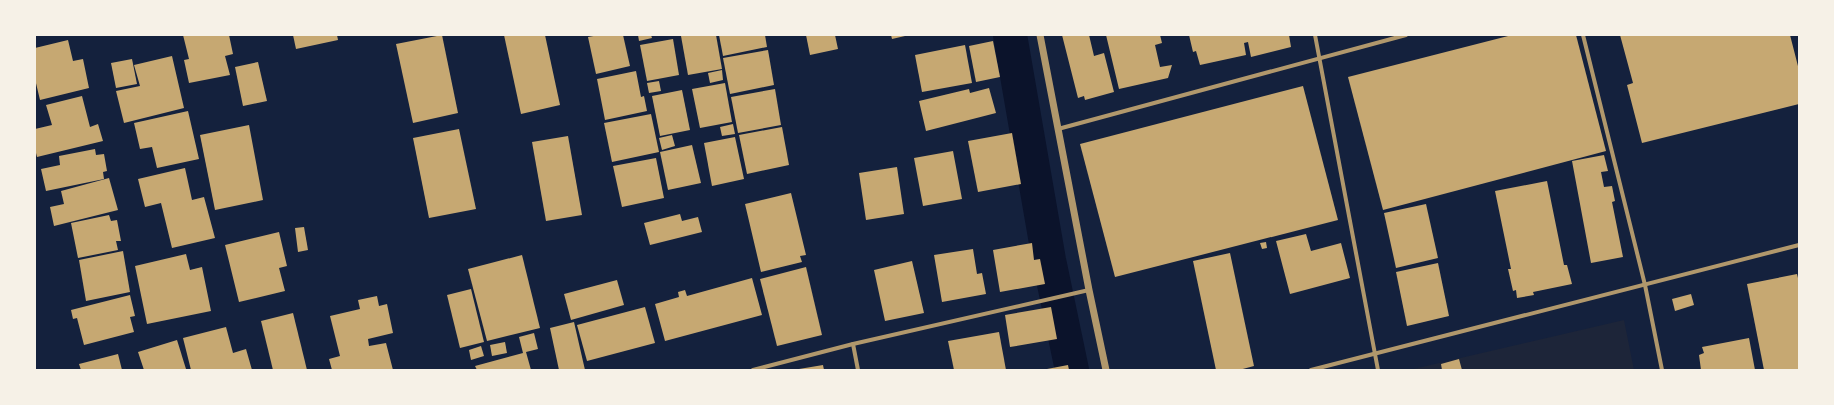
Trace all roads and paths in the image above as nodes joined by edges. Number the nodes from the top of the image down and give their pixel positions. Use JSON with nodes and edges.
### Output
{"nodes":[{"id":1,"x":1040,"y":35,"type":"edge"},
{"id":2,"x":1315,"y":35,"type":"edge"},
{"id":3,"x":1406,"y":35,"type":"edge"},
{"id":4,"x":1583,"y":35,"type":"edge"},
{"id":5,"x":1319,"y":58,"type":"junction"},
{"id":6,"x":1058,"y":129,"type":"junction"},
{"id":7,"x":1799,"y":245,"type":"edge"},
{"id":8,"x":1645,"y":285,"type":"junction"},
{"id":9,"x":1089,"y":290,"type":"junction"},
{"id":10,"x":853,"y":344,"type":"junction"},
{"id":11,"x":1374,"y":354,"type":"junction"},
{"id":12,"x":753,"y":370,"type":"edge"},
{"id":13,"x":858,"y":370,"type":"edge"},
{"id":14,"x":1106,"y":370,"type":"edge"},
{"id":15,"x":1311,"y":370,"type":"edge"},
{"id":16,"x":1378,"y":370,"type":"edge"},
{"id":17,"x":1662,"y":370,"type":"edge"}],
"edges":[{"from":1,"to":6,"type":"street"},
{"from":2,"to":5,"type":"street"},
{"from":3,"to":5,"type":"street"},
{"from":4,"to":8,"type":"street"},
{"from":5,"to":6,"type":"street"},
{"from":5,"to":11,"type":"street"},
{"from":6,"to":9,"type":"street"},
{"from":7,"to":8,"type":"street"},
{"from":8,"to":11,"type":"street"},
{"from":8,"to":17,"type":"street"},
{"from":9,"to":10,"type":"street"},
{"from":9,"to":14,"type":"street"},
{"from":10,"to":12,"type":"street"},
{"from":10,"to":13,"type":"street"},
{"from":11,"to":15,"type":"street"},
{"from":11,"to":16,"type":"street"}]}
